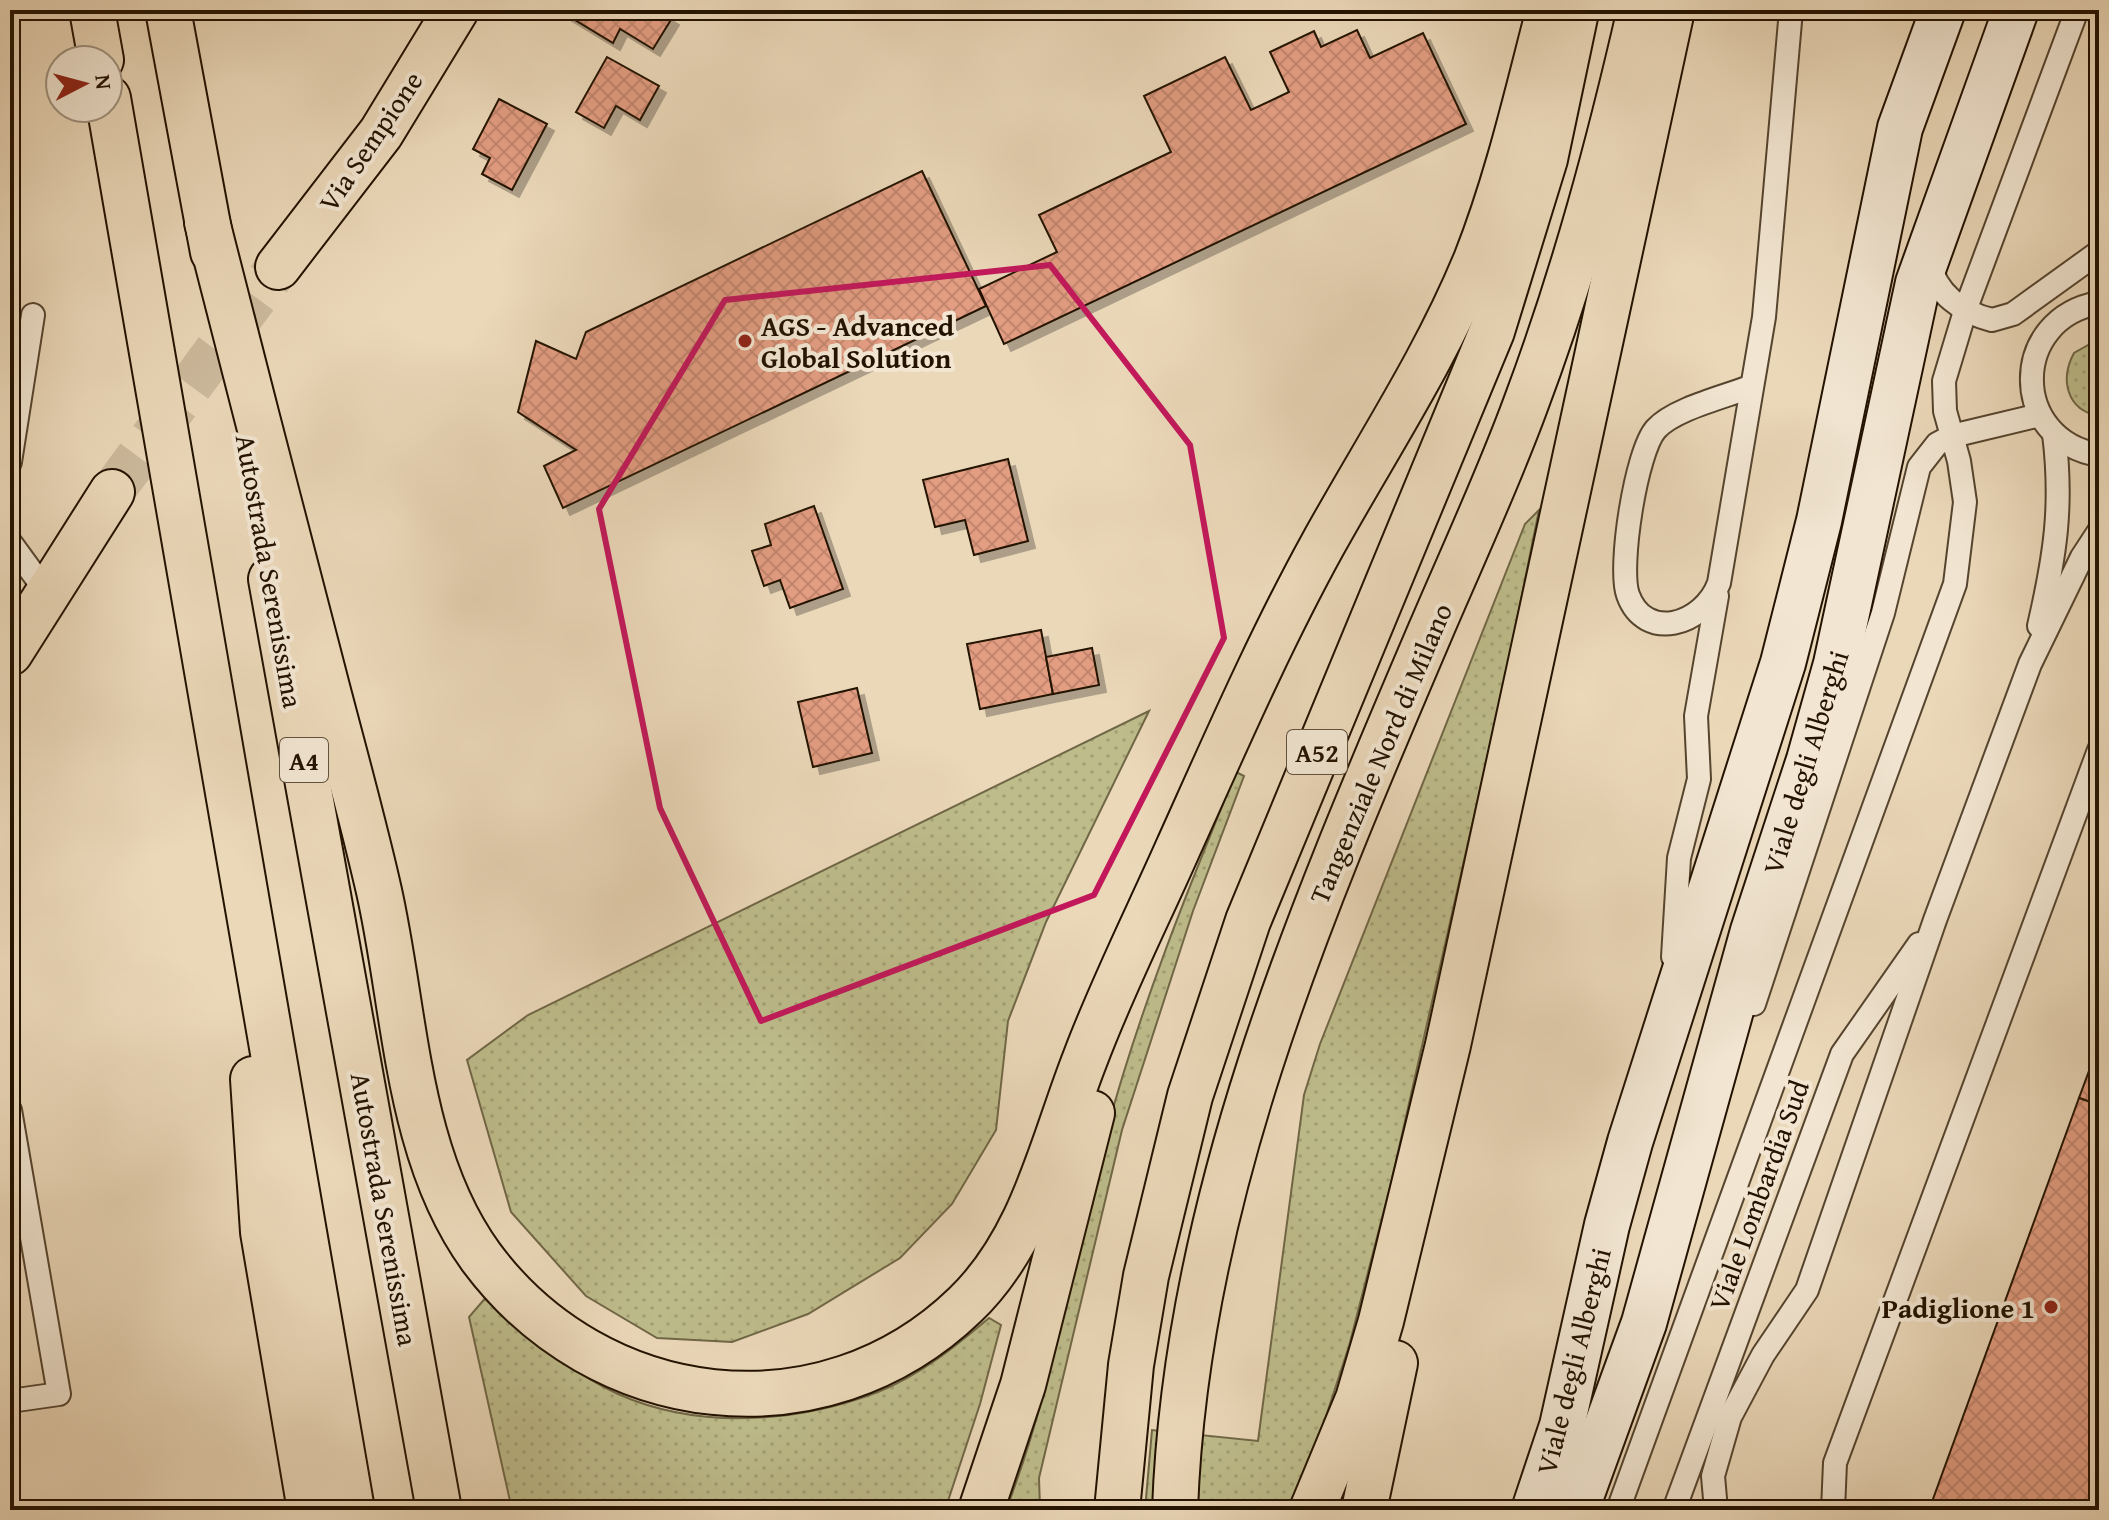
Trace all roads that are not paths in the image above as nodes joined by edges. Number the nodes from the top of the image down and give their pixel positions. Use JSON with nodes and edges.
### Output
{"nodes":[{"id":1,"x":92,"y":10,"type":"edge"},
{"id":2,"x":168,"y":10,"type":"edge"},
{"id":3,"x":456,"y":10,"type":"edge"},
{"id":4,"x":1549,"y":10,"type":"edge"},
{"id":5,"x":1576,"y":10,"type":"edge"},
{"id":6,"x":1640,"y":10,"type":"edge"},
{"id":7,"x":1672,"y":10,"type":"edge"},
{"id":8,"x":1791,"y":10,"type":"edge"},
{"id":9,"x":1943,"y":10,"type":"edge"},
{"id":10,"x":2016,"y":10,"type":"edge"},
{"id":11,"x":2077,"y":10,"type":"edge"},
{"id":12,"x":98,"y":44,"type":"edge"},
{"id":13,"x":113,"y":124,"type":"edge"},
{"id":14,"x":207,"y":222,"type":"junction"},
{"id":15,"x":1932,"y":238,"type":"junction"},
{"id":16,"x":2099,"y":252,"type":"edge"},
{"id":17,"x":278,"y":267,"type":"tunnel mouth"},
{"id":18,"x":2098,"y":302,"type":"edge"},
{"id":19,"x":1966,"y":308,"type":"junction"},
{"id":20,"x":33,"y":315,"type":"dead end"},
{"id":21,"x":1944,"y":381,"type":"junction"},
{"id":22,"x":1750,"y":387,"type":"junction"},
{"id":23,"x":2040,"y":415,"type":"junction"},
{"id":24,"x":2054,"y":434,"type":"junction"},
{"id":25,"x":1952,"y":436,"type":"junction"},
{"id":26,"x":2099,"y":455,"type":"edge"},
{"id":27,"x":10,"y":462,"type":"edge"},
{"id":28,"x":1919,"y":467,"type":"junction"},
{"id":29,"x":112,"y":492,"type":"tunnel mouth"},
{"id":30,"x":2099,"y":531,"type":"edge"},
{"id":31,"x":10,"y":542,"type":"edge"},
{"id":32,"x":1719,"y":583,"type":"junction"},
{"id":33,"x":48,"y":594,"type":"junction"},
{"id":34,"x":10,"y":653,"type":"edge"},
{"id":35,"x":2030,"y":664,"type":"junction"},
{"id":36,"x":2099,"y":750,"type":"edge"},
{"id":37,"x":1198,"y":805,"type":"junction"},
{"id":38,"x":238,"y":849,"type":"junction"},
{"id":39,"x":1935,"y":920,"type":"junction"},
{"id":40,"x":1670,"y":1014,"type":"junction"},
{"id":41,"x":1448,"y":1045,"type":"junction"},
{"id":42,"x":10,"y":1110,"type":"edge"},
{"id":43,"x":1644,"y":1323,"type":"junction"},
{"id":44,"x":10,"y":1401,"type":"edge"},
{"id":45,"x":310,"y":1510,"type":"edge"},
{"id":46,"x":352,"y":1510,"type":"edge"},
{"id":47,"x":439,"y":1510,"type":"edge"},
{"id":48,"x":981,"y":1510,"type":"edge"},
{"id":49,"x":1117,"y":1510,"type":"edge"},
{"id":50,"x":1175,"y":1510,"type":"edge"},
{"id":51,"x":1312,"y":1510,"type":"edge"},
{"id":52,"x":1364,"y":1510,"type":"edge"},
{"id":53,"x":1534,"y":1510,"type":"edge"},
{"id":54,"x":1576,"y":1510,"type":"edge"},
{"id":55,"x":1618,"y":1510,"type":"edge"},
{"id":56,"x":1674,"y":1510,"type":"edge"},
{"id":57,"x":1716,"y":1510,"type":"edge"},
{"id":58,"x":1833,"y":1510,"type":"edge"}],
"edges":[{"from":1,"to":12,"type":"main road"},
{"from":2,"to":14,"type":"main road","name":"Autostrada Serenissima","number":"A4"},
{"from":3,"to":17,"type":"main road","name":"Via Sempione"},
{"from":4,"to":37,"type":"main road"},
{"from":5,"to":49,"type":"main road","name":"Tangenziale Nord di Milano","number":"A52"},
{"from":6,"to":50,"type":"main road","name":"Tangenziale Nord di Milano","number":"A52"},
{"from":7,"to":41,"type":"main road"},
{"from":8,"to":22,"type":"lane"},
{"from":9,"to":40,"type":"street","name":"Viale degli Alberghi"},
{"from":10,"to":15,"type":"street","name":"Viale degli Alberghi"},
{"from":11,"to":19,"type":"lane"},
{"from":13,"to":38,"type":"main road"},
{"from":14,"to":37,"type":"main road"},
{"from":14,"to":47,"type":"main road","name":"Autostrada Serenissima","number":"A4"},
{"from":15,"to":19,"type":"lane"},
{"from":15,"to":43,"type":"street","name":"Viale degli Alberghi"},
{"from":16,"to":19,"type":"lane"},
{"from":18,"to":23,"type":"lane"},
{"from":19,"to":21,"type":"lane"},
{"from":20,"to":27,"type":"lane"},
{"from":21,"to":25,"type":"lane"},
{"from":21,"to":28,"type":"lane"},
{"from":22,"to":32,"type":"lane"},
{"from":22,"to":32,"type":"lane"},
{"from":23,"to":24,"type":"lane"},
{"from":23,"to":25,"type":"lane"},
{"from":24,"to":26,"type":"lane"},
{"from":24,"to":35,"type":"lane","name":"Viale Lombardia Sud"},
{"from":25,"to":28,"type":"lane"},
{"from":25,"to":55,"type":"lane"},
{"from":28,"to":43,"type":"lane"},
{"from":29,"to":33,"type":"main road"},
{"from":30,"to":35,"type":"lane","name":"Viale Lombardia Sud"},
{"from":31,"to":33,"type":"lane"},
{"from":32,"to":40,"type":"lane"},
{"from":33,"to":34,"type":"main road"},
{"from":35,"to":39,"type":"lane","name":"Viale Lombardia Sud"},
{"from":36,"to":58,"type":"lane"},
{"from":37,"to":48,"type":"main road"},
{"from":38,"to":45,"type":"main road"},
{"from":38,"to":46,"type":"main road"},
{"from":39,"to":56,"type":"lane","name":"Viale Lombardia Sud"},
{"from":39,"to":57,"type":"lane","name":"Viale Lombardia Sud"},
{"from":40,"to":53,"type":"street","name":"Viale degli Alberghi"},
{"from":41,"to":51,"type":"main road"},
{"from":41,"to":52,"type":"main road"},
{"from":42,"to":44,"type":"lane"},
{"from":43,"to":54,"type":"street","name":"Viale degli Alberghi"}]}
